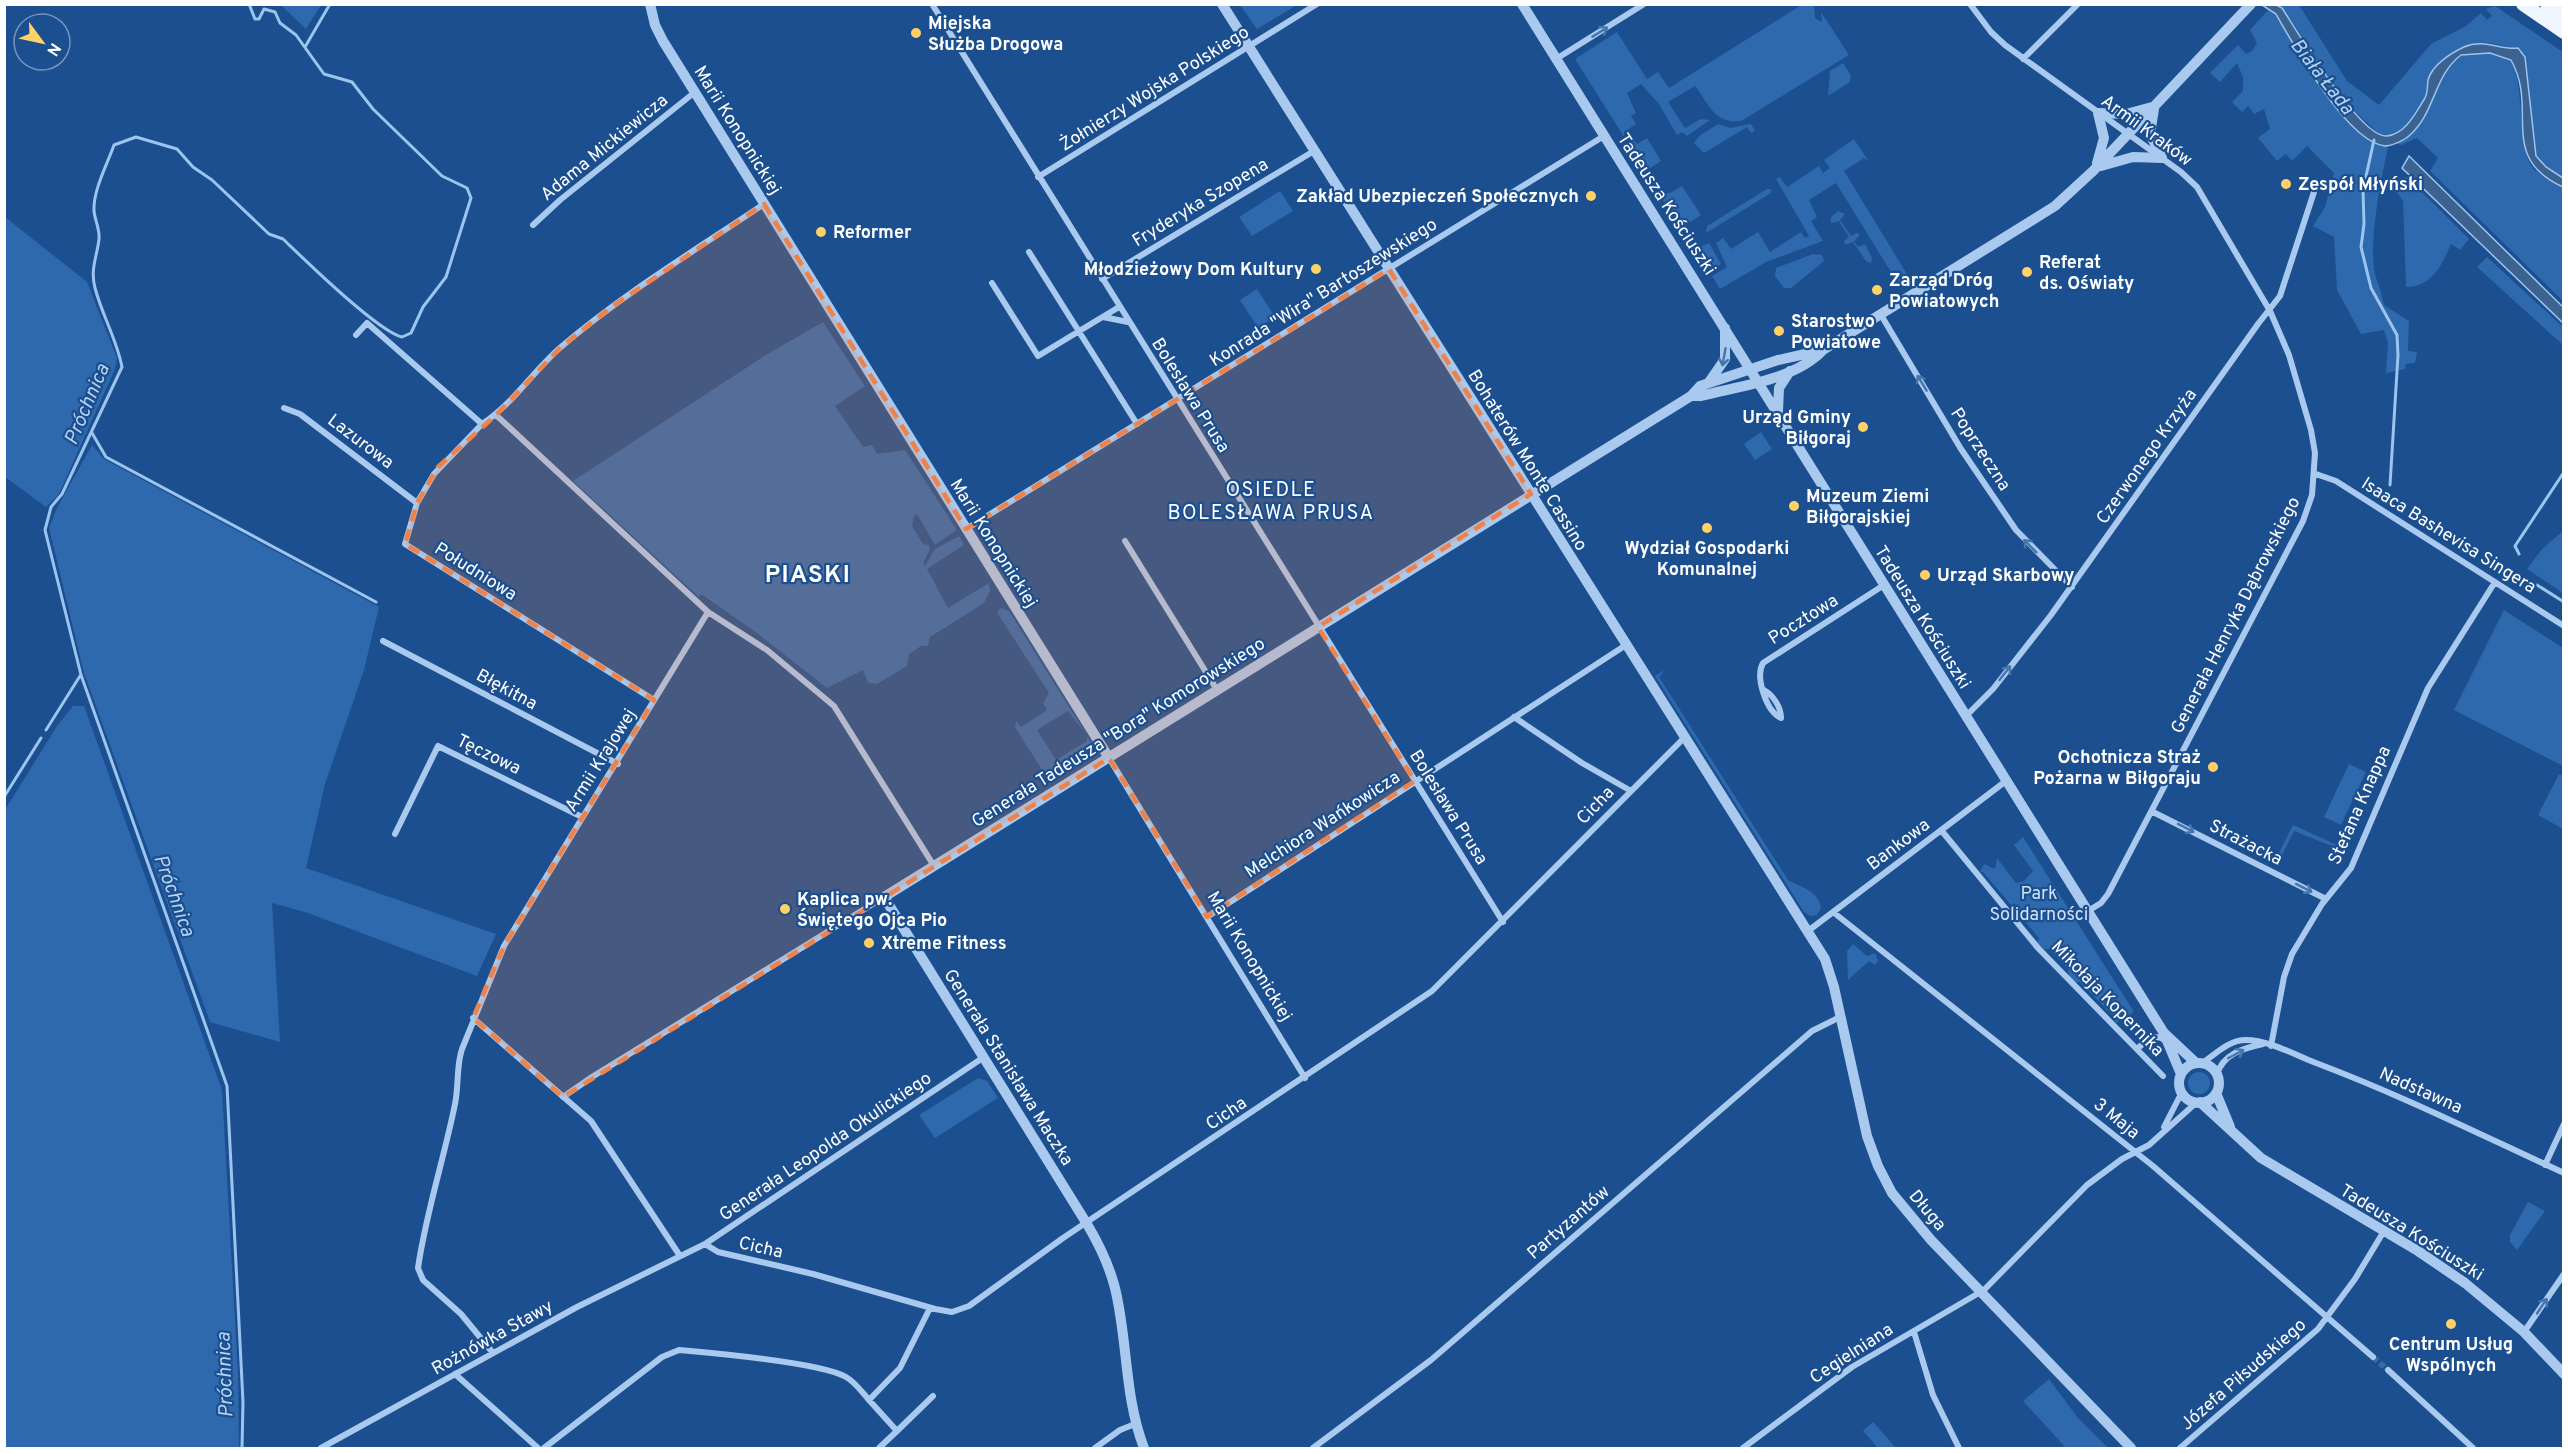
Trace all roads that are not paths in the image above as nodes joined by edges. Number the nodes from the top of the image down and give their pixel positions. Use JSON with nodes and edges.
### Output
{"nodes":[{"id":1,"x":650,"y":4,"type":"edge"},
{"id":2,"x":932,"y":4,"type":"edge"},
{"id":3,"x":1222,"y":4,"type":"edge"},
{"id":4,"x":1317,"y":4,"type":"edge"},
{"id":5,"x":1522,"y":4,"type":"edge"},
{"id":6,"x":1644,"y":4,"type":"edge"},
{"id":7,"x":1970,"y":4,"type":"edge"},
{"id":8,"x":2078,"y":4,"type":"edge"},
{"id":9,"x":2251,"y":4,"type":"edge"},
{"id":10,"x":2523,"y":4,"type":"edge"},
{"id":11,"x":2547,"y":4,"type":"edge"},
{"id":12,"x":2564,"y":16,"type":"edge"},
{"id":13,"x":2564,"y":32,"type":"edge"},
{"id":14,"x":1249,"y":47,"type":"junction"},
{"id":15,"x":1556,"y":59,"type":"junction"},
{"id":16,"x":2023,"y":59,"type":"junction"},
{"id":17,"x":695,"y":92,"type":"junction"},
{"id":18,"x":2155,"y":105,"type":"junction"},
{"id":19,"x":2098,"y":113,"type":"junction"},
{"id":20,"x":2128,"y":134,"type":"junction"},
{"id":21,"x":1604,"y":136,"type":"junction"},
{"id":22,"x":1314,"y":151,"type":"junction"},
{"id":23,"x":2162,"y":158,"type":"junction"},
{"id":24,"x":2093,"y":171,"type":"junction"},
{"id":25,"x":1038,"y":177,"type":"junction"},
{"id":26,"x":2314,"y":192,"type":"dead end"},
{"id":27,"x":764,"y":204,"type":"junction"},
{"id":28,"x":533,"y":225,"type":"dead end"},
{"id":29,"x":1029,"y":252,"type":"dead end"},
{"id":30,"x":1389,"y":269,"type":"junction"},
{"id":31,"x":1102,"y":279,"type":"junction"},
{"id":32,"x":992,"y":283,"type":"dead end"},
{"id":33,"x":1119,"y":307,"type":"junction"},
{"id":34,"x":2270,"y":311,"type":"junction"},
{"id":35,"x":1881,"y":315,"type":"junction"},
{"id":36,"x":1103,"y":317,"type":"junction"},
{"id":37,"x":1128,"y":322,"type":"junction"},
{"id":38,"x":1725,"y":326,"type":"junction"},
{"id":39,"x":1079,"y":331,"type":"junction"},
{"id":40,"x":357,"y":335,"type":"dead end"},
{"id":41,"x":1823,"y":350,"type":"junction"},
{"id":42,"x":1751,"y":369,"type":"junction"},
{"id":43,"x":1790,"y":371,"type":"junction"},
{"id":44,"x":1758,"y":381,"type":"junction"},
{"id":45,"x":1708,"y":382,"type":"junction"},
{"id":46,"x":1691,"y":396,"type":"junction"},
{"id":47,"x":1176,"y":400,"type":"junction"},
{"id":48,"x":284,"y":408,"type":"dead end"},
{"id":49,"x":496,"y":415,"type":"junction"},
{"id":50,"x":1779,"y":417,"type":"junction"},
{"id":51,"x":482,"y":424,"type":"junction"},
{"id":52,"x":1137,"y":424,"type":"junction"},
{"id":53,"x":2316,"y":474,"type":"junction"},
{"id":54,"x":1531,"y":494,"type":"junction"},
{"id":55,"x":417,"y":503,"type":"junction"},
{"id":56,"x":966,"y":529,"type":"junction"},
{"id":57,"x":1125,"y":541,"type":"dead end"},
{"id":58,"x":2495,"y":582,"type":"junction"},
{"id":59,"x":1884,"y":585,"type":"junction"},
{"id":60,"x":2072,"y":586,"type":"junction"},
{"id":61,"x":708,"y":612,"type":"junction"},
{"id":62,"x":2564,"y":626,"type":"edge"},
{"id":63,"x":1318,"y":627,"type":"junction"},
{"id":64,"x":383,"y":640,"type":"dead end"},
{"id":65,"x":1626,"y":645,"type":"junction"},
{"id":66,"x":1217,"y":690,"type":"junction"},
{"id":67,"x":1764,"y":690,"type":"dead end"},
{"id":68,"x":654,"y":700,"type":"junction"},
{"id":69,"x":1966,"y":716,"type":"junction"},
{"id":70,"x":1514,"y":717,"type":"junction"},
{"id":71,"x":1685,"y":737,"type":"junction"},
{"id":72,"x":1109,"y":758,"type":"junction"},
{"id":73,"x":618,"y":764,"type":"junction"},
{"id":74,"x":1415,"y":781,"type":"junction"},
{"id":75,"x":2006,"y":781,"type":"junction"},
{"id":76,"x":1631,"y":790,"type":"junction"},
{"id":77,"x":2152,"y":812,"type":"junction"},
{"id":78,"x":582,"y":817,"type":"junction"},
{"id":79,"x":1941,"y":830,"type":"junction"},
{"id":80,"x":395,"y":834,"type":"dead end"},
{"id":81,"x":934,"y":866,"type":"junction"},
{"id":82,"x":885,"y":897,"type":"junction"},
{"id":83,"x":2326,"y":899,"type":"junction"},
{"id":84,"x":2088,"y":911,"type":"junction"},
{"id":85,"x":1833,"y":912,"type":"junction"},
{"id":86,"x":1207,"y":917,"type":"junction"},
{"id":87,"x":1503,"y":922,"type":"junction"},
{"id":88,"x":1808,"y":932,"type":"junction"},
{"id":89,"x":1840,"y":1017,"type":"junction"},
{"id":90,"x":473,"y":1018,"type":"junction"},
{"id":91,"x":2165,"y":1037,"type":"junction"},
{"id":92,"x":2267,"y":1045,"type":"junction"},
{"id":93,"x":2137,"y":1049,"type":"junction"},
{"id":94,"x":984,"y":1058,"type":"junction"},
{"id":95,"x":2199,"y":1063,"type":"junction"},
{"id":96,"x":2181,"y":1074,"type":"junction"},
{"id":97,"x":2217,"y":1075,"type":"junction"},
{"id":98,"x":2163,"y":1076,"type":"dead end"},
{"id":99,"x":1305,"y":1078,"type":"junction"},
{"id":100,"x":2182,"y":1092,"type":"junction"},
{"id":101,"x":2216,"y":1093,"type":"junction"},
{"id":102,"x":563,"y":1098,"type":"junction"},
{"id":103,"x":2199,"y":1102,"type":"junction"},
{"id":104,"x":2564,"y":1124,"type":"edge"},
{"id":105,"x":2162,"y":1130,"type":"junction"},
{"id":106,"x":2233,"y":1133,"type":"junction"},
{"id":107,"x":2135,"y":1152,"type":"junction"},
{"id":108,"x":2545,"y":1165,"type":"junction"},
{"id":109,"x":2564,"y":1173,"type":"edge"},
{"id":110,"x":1087,"y":1224,"type":"junction"},
{"id":111,"x":2384,"y":1231,"type":"junction"},
{"id":112,"x":705,"y":1244,"type":"junction"},
{"id":113,"x":681,"y":1256,"type":"junction"},
{"id":114,"x":2564,"y":1274,"type":"edge"},
{"id":115,"x":1982,"y":1292,"type":"junction"},
{"id":116,"x":930,"y":1308,"type":"junction"},
{"id":117,"x":2328,"y":1316,"type":"junction"},
{"id":118,"x":1914,"y":1332,"type":"junction"},
{"id":119,"x":2524,"y":1332,"type":"junction"},
{"id":120,"x":493,"y":1353,"type":"junction"},
{"id":121,"x":2373,"y":1358,"type":"tunnel mouth"},
{"id":122,"x":2388,"y":1370,"type":"tunnel mouth"},
{"id":123,"x":2563,"y":1370,"type":"edge"},
{"id":124,"x":455,"y":1374,"type":"junction"},
{"id":125,"x":933,"y":1396,"type":"dead end"},
{"id":126,"x":869,"y":1400,"type":"junction"},
{"id":127,"x":1135,"y":1424,"type":"junction"},
{"id":128,"x":897,"y":1431,"type":"junction"},
{"id":129,"x":321,"y":1449,"type":"edge"},
{"id":130,"x":538,"y":1449,"type":"edge"},
{"id":131,"x":544,"y":1449,"type":"edge"},
{"id":132,"x":879,"y":1449,"type":"edge"},
{"id":133,"x":1095,"y":1449,"type":"edge"},
{"id":134,"x":1144,"y":1449,"type":"edge"},
{"id":135,"x":1313,"y":1449,"type":"edge"},
{"id":136,"x":1743,"y":1449,"type":"edge"},
{"id":137,"x":1959,"y":1449,"type":"edge"},
{"id":138,"x":2131,"y":1449,"type":"edge"},
{"id":139,"x":2180,"y":1449,"type":"edge"},
{"id":140,"x":2473,"y":1449,"type":"edge"}],
"edges":[{"from":1,"to":17,"type":"street","name":"Marii Konopnickiej"},
{"from":2,"to":25,"type":"street","name":"Bolesława Prusa"},
{"from":3,"to":14,"type":"street","name":"Bohaterów Monte Cassino"},
{"from":4,"to":14,"type":"street","name":"Żołnierzy Wojska Polskiego"},
{"from":5,"to":15,"type":"street","name":"Tadeusza Kościuszki"},
{"from":15,"to":6,"type":"street","one_way":true},
{"from":7,"to":16,"type":"street","name":"Armii Kraków"},
{"from":8,"to":16,"type":"street"},
{"from":9,"to":18,"type":"street"},
{"from":10,"to":13,"type":"main road"},
{"from":11,"to":12,"type":"main road"},
{"from":14,"to":22,"type":"street","name":"Bohaterów Monte Cassino"},
{"from":14,"to":25,"type":"street","name":"Żołnierzy Wojska Polskiego"},
{"from":15,"to":21,"type":"street","name":"Tadeusza Kościuszki"},
{"from":16,"to":19,"type":"street","name":"Armii Kraków"},
{"from":17,"to":27,"type":"street","name":"Marii Konopnickiej"},
{"from":17,"to":28,"type":"street","name":"Adama Mickiewicza"},
{"from":18,"to":19,"type":"street"},
{"from":18,"to":20,"type":"street"},
{"from":18,"to":23,"type":"street"},
{"from":19,"to":20,"type":"street","name":"Armii Kraków"},
{"from":19,"to":24,"type":"street"},
{"from":20,"to":23,"type":"street","name":"Armii Kraków"},
{"from":20,"to":24,"type":"street"},
{"from":21,"to":30,"type":"street","name":"Konrada \"Wira\" Bartoszewskiego"},
{"from":21,"to":38,"type":"street","name":"Tadeusza Kościuszki"},
{"from":22,"to":30,"type":"street","name":"Bohaterów Monte Cassino"},
{"from":22,"to":31,"type":"street","name":"Fryderyka Szopena"},
{"from":23,"to":24,"type":"street"},
{"from":23,"to":34,"type":"street","name":"Armii Kraków"},
{"from":24,"to":35,"type":"street"},
{"from":25,"to":31,"type":"street","name":"Bolesława Prusa"},
{"from":26,"to":34,"type":"street","name":"Czerwonego Krzyża"},
{"from":27,"to":49,"type":"street"},
{"from":27,"to":56,"type":"street","name":"Marii Konopnickiej"},
{"from":29,"to":39,"type":"street"},
{"from":30,"to":47,"type":"street","name":"Konrada \"Wira\" Bartoszewskiego"},
{"from":30,"to":54,"type":"street","name":"Bohaterów Monte Cassino"},
{"from":31,"to":33,"type":"street","name":"Bolesława Prusa"},
{"from":32,"to":39,"type":"street"},
{"from":33,"to":36,"type":"street"},
{"from":33,"to":37,"type":"street","name":"Bolesława Prusa"},
{"from":34,"to":53,"type":"street","name":"Generała Henryka Dąbrowskiego"},
{"from":34,"to":60,"type":"street","name":"Czerwonego Krzyża"},
{"from":35,"to":41,"type":"street"},
{"from":60,"to":35,"type":"street","name":"Poprzeczna","one_way":true},
{"from":36,"to":37,"type":"street"},
{"from":36,"to":39,"type":"street"},
{"from":37,"to":47,"type":"street","name":"Bolesława Prusa"},
{"from":38,"to":42,"type":"street","name":"Tadeusza Kościuszki"},
{"from":38,"to":45,"type":"street","one_way":true},
{"from":39,"to":52,"type":"street"},
{"from":40,"to":51,"type":"street"},
{"from":41,"to":42,"type":"street","name":"Generała Tadeusza \"Bora\" Komorowskiego"},
{"from":41,"to":43,"type":"street","name":"Generała Tadeusza \"Bora\" Komorowskiego"},
{"from":42,"to":44,"type":"street","name":"Tadeusza Kościuszki"},
{"from":42,"to":45,"type":"street","name":"Generała Tadeusza \"Bora\" Komorowskiego"},
{"from":43,"to":44,"type":"street","name":"Generała Tadeusza \"Bora\" Komorowskiego"},
{"from":43,"to":50,"type":"street"},
{"from":44,"to":46,"type":"street","name":"Generała Tadeusza \"Bora\" Komorowskiego"},
{"from":44,"to":50,"type":"street","name":"Tadeusza Kościuszki"},
{"from":45,"to":46,"type":"street","name":"Generała Tadeusza \"Bora\" Komorowskiego"},
{"from":46,"to":54,"type":"street","name":"Generała Tadeusza \"Bora\" Komorowskiego"},
{"from":47,"to":52,"type":"street","name":"Konrada \"Wira\" Bartoszewskiego"},
{"from":47,"to":63,"type":"street","name":"Bolesława Prusa"},
{"from":48,"to":55,"type":"street","name":"Lazurowa"},
{"from":49,"to":51,"type":"street"},
{"from":49,"to":61,"type":"street"},
{"from":50,"to":59,"type":"street","name":"Tadeusza Kościuszki"},
{"from":51,"to":55,"type":"street","name":"Południowa"},
{"from":52,"to":56,"type":"street","name":"Konrada \"Wira\" Bartoszewskiego"},
{"from":53,"to":58,"type":"street","name":"Isaaca Bashevisa Singera"},
{"from":53,"to":77,"type":"street","name":"Generała Henryka Dąbrowskiego"},
{"from":54,"to":63,"type":"street","name":"Generała Tadeusza \"Bora\" Komorowskiego"},
{"from":54,"to":65,"type":"street","name":"Bohaterów Monte Cassino"},
{"from":55,"to":68,"type":"street","name":"Południowa"},
{"from":56,"to":72,"type":"street","name":"Marii Konopnickiej"},
{"from":57,"to":66,"type":"street"},
{"from":58,"to":62,"type":"street","name":"Isaaca Bashevisa Singera"},
{"from":58,"to":83,"type":"street","name":"Stefana Knappa"},
{"from":59,"to":67,"type":"street","name":"Pocztowa"},
{"from":59,"to":69,"type":"street","name":"Tadeusza Kościuszki"},
{"from":69,"to":60,"type":"street","name":"Czerwonego Krzyża","one_way":true},
{"from":61,"to":68,"type":"street","name":"Armii Krajowej"},
{"from":61,"to":81,"type":"street"},
{"from":63,"to":66,"type":"street","name":"Generała Tadeusza \"Bora\" Komorowskiego"},
{"from":63,"to":74,"type":"street","name":"Bolesława Prusa"},
{"from":64,"to":73,"type":"street","name":"Błękitna"},
{"from":65,"to":70,"type":"street","name":"Melchiora Wańkowicza"},
{"from":65,"to":71,"type":"street","name":"Bohaterów Monte Cassino"},
{"from":66,"to":72,"type":"street","name":"Generała Tadeusza \"Bora\" Komorowskiego"},
{"from":68,"to":73,"type":"street","name":"Armii Krajowej"},
{"from":69,"to":75,"type":"street","name":"Tadeusza Kościuszki"},
{"from":70,"to":74,"type":"street","name":"Melchiora Wańkowicza"},
{"from":70,"to":76,"type":"street"},
{"from":71,"to":76,"type":"street","name":"Cicha"},
{"from":71,"to":88,"type":"street","name":"Bohaterów Monte Cassino"},
{"from":72,"to":81,"type":"street","name":"Generała Tadeusza \"Bora\" Komorowskiego"},
{"from":72,"to":86,"type":"street","name":"Marii Konopnickiej"},
{"from":73,"to":78,"type":"street","name":"Armii Krajowej"},
{"from":74,"to":86,"type":"street","name":"Melchiora Wańkowicza"},
{"from":74,"to":87,"type":"street","name":"Bolesława Prusa"},
{"from":75,"to":79,"type":"street","name":"Bankowa"},
{"from":75,"to":84,"type":"street","name":"Tadeusza Kościuszki"},
{"from":76,"to":87,"type":"street","name":"Cicha"},
{"from":77,"to":83,"type":"street","name":"Strażacka","one_way":true},
{"from":77,"to":84,"type":"street","name":"Generała Henryka Dąbrowskiego"},
{"from":78,"to":80,"type":"street","name":"Tęczowa"},
{"from":78,"to":90,"type":"street","name":"Armii Krajowej"},
{"from":79,"to":85,"type":"street","name":"Bankowa"},
{"from":79,"to":93,"type":"street","name":"Mikołaja Kopernika"},
{"from":81,"to":82,"type":"street","name":"Generała Tadeusza \"Bora\" Komorowskiego"},
{"from":82,"to":94,"type":"street","name":"Generała Stanisława Maczka"},
{"from":82,"to":102,"type":"street","name":"Generała Tadeusza \"Bora\" Komorowskiego"},
{"from":83,"to":92,"type":"street","name":"Stefana Knappa"},
{"from":84,"to":91,"type":"street","name":"Tadeusza Kościuszki"},
{"from":85,"to":88,"type":"street","name":"Bankowa"},
{"from":85,"to":107,"type":"street","name":"3 Maja"},
{"from":86,"to":99,"type":"street","name":"Marii Konopnickiej"},
{"from":87,"to":99,"type":"street","name":"Cicha"},
{"from":88,"to":89,"type":"street","name":"Długa"},
{"from":89,"to":115,"type":"street","name":"Długa"},
{"from":89,"to":135,"type":"street","name":"Partyzantów"},
{"from":90,"to":102,"type":"street"},
{"from":90,"to":120,"type":"street","name":"Armii Krajowej"},
{"from":91,"to":93,"type":"street"},
{"from":91,"to":95,"type":"street","name":"Tadeusza Kościuszki"},
{"from":91,"to":96,"type":"street","name":"Tadeusza Kościuszki"},
{"from":92,"to":95,"type":"street","name":"Nadstawna"},
{"from":97,"to":92,"type":"street","one_way":true},
{"from":92,"to":108,"type":"street","name":"Nadstawna"},
{"from":93,"to":98,"type":"street","name":"Mikołaja Kopernika"},
{"from":94,"to":110,"type":"street","name":"Generała Stanisława Maczka"},
{"from":94,"to":112,"type":"street","name":"Generała Leopolda Okulickiego"},
{"from":95,"to":96,"type":"street"},
{"from":95,"to":97,"type":"street"},
{"from":96,"to":100,"type":"street"},
{"from":97,"to":101,"type":"street"},
{"from":99,"to":110,"type":"street","name":"Cicha"},
{"from":100,"to":103,"type":"street"},
{"from":100,"to":105,"type":"street"},
{"from":101,"to":103,"type":"street"},
{"from":101,"to":106,"type":"street","name":"Tadeusza Kościuszki"},
{"from":102,"to":113,"type":"street"},
{"from":103,"to":105,"type":"street","name":"Cegielniana"},
{"from":103,"to":106,"type":"street","name":"Tadeusza Kościuszki"},
{"from":104,"to":108,"type":"street"},
{"from":105,"to":107,"type":"street","name":"Cegielniana"},
{"from":106,"to":111,"type":"street","name":"Tadeusza Kościuszki"},
{"from":107,"to":115,"type":"street","name":"Cegielniana"},
{"from":107,"to":117,"type":"street","name":"3 Maja"},
{"from":108,"to":109,"type":"street","name":"Nadstawna"},
{"from":110,"to":116,"type":"street","name":"Cicha"},
{"from":110,"to":127,"type":"street","name":"Generała Stanisława Maczka"},
{"from":111,"to":117,"type":"street","name":"Józefa Piłsudskiego"},
{"from":111,"to":119,"type":"street","name":"Tadeusza Kościuszki"},
{"from":112,"to":113,"type":"street","name":"Generała Leopolda Okulickiego"},
{"from":112,"to":116,"type":"street","name":"Cicha"},
{"from":113,"to":120,"type":"street","name":"Rożnówka Stawy"},
{"from":119,"to":114,"type":"street","one_way":true},
{"from":115,"to":118,"type":"street","name":"Cegielniana"},
{"from":115,"to":138,"type":"street","name":"Długa"},
{"from":116,"to":126,"type":"street"},
{"from":117,"to":121,"type":"street","name":"3 Maja"},
{"from":117,"to":139,"type":"street","name":"Józefa Piłsudskiego"},
{"from":118,"to":136,"type":"street","name":"Cegielniana"},
{"from":118,"to":137,"type":"street"},
{"from":119,"to":123,"type":"street","name":"Tadeusza Kościuszki"},
{"from":120,"to":124,"type":"street","name":"Rożnówka Stawy"},
{"from":122,"to":140,"type":"street"},
{"from":124,"to":129,"type":"street","name":"Rożnówka Stawy"},
{"from":124,"to":130,"type":"street"},
{"from":125,"to":128,"type":"street"},
{"from":126,"to":128,"type":"street"},
{"from":126,"to":131,"type":"street"},
{"from":127,"to":133,"type":"street"},
{"from":127,"to":134,"type":"street","name":"Generała Stanisława Maczka"},
{"from":128,"to":132,"type":"street"}]}
